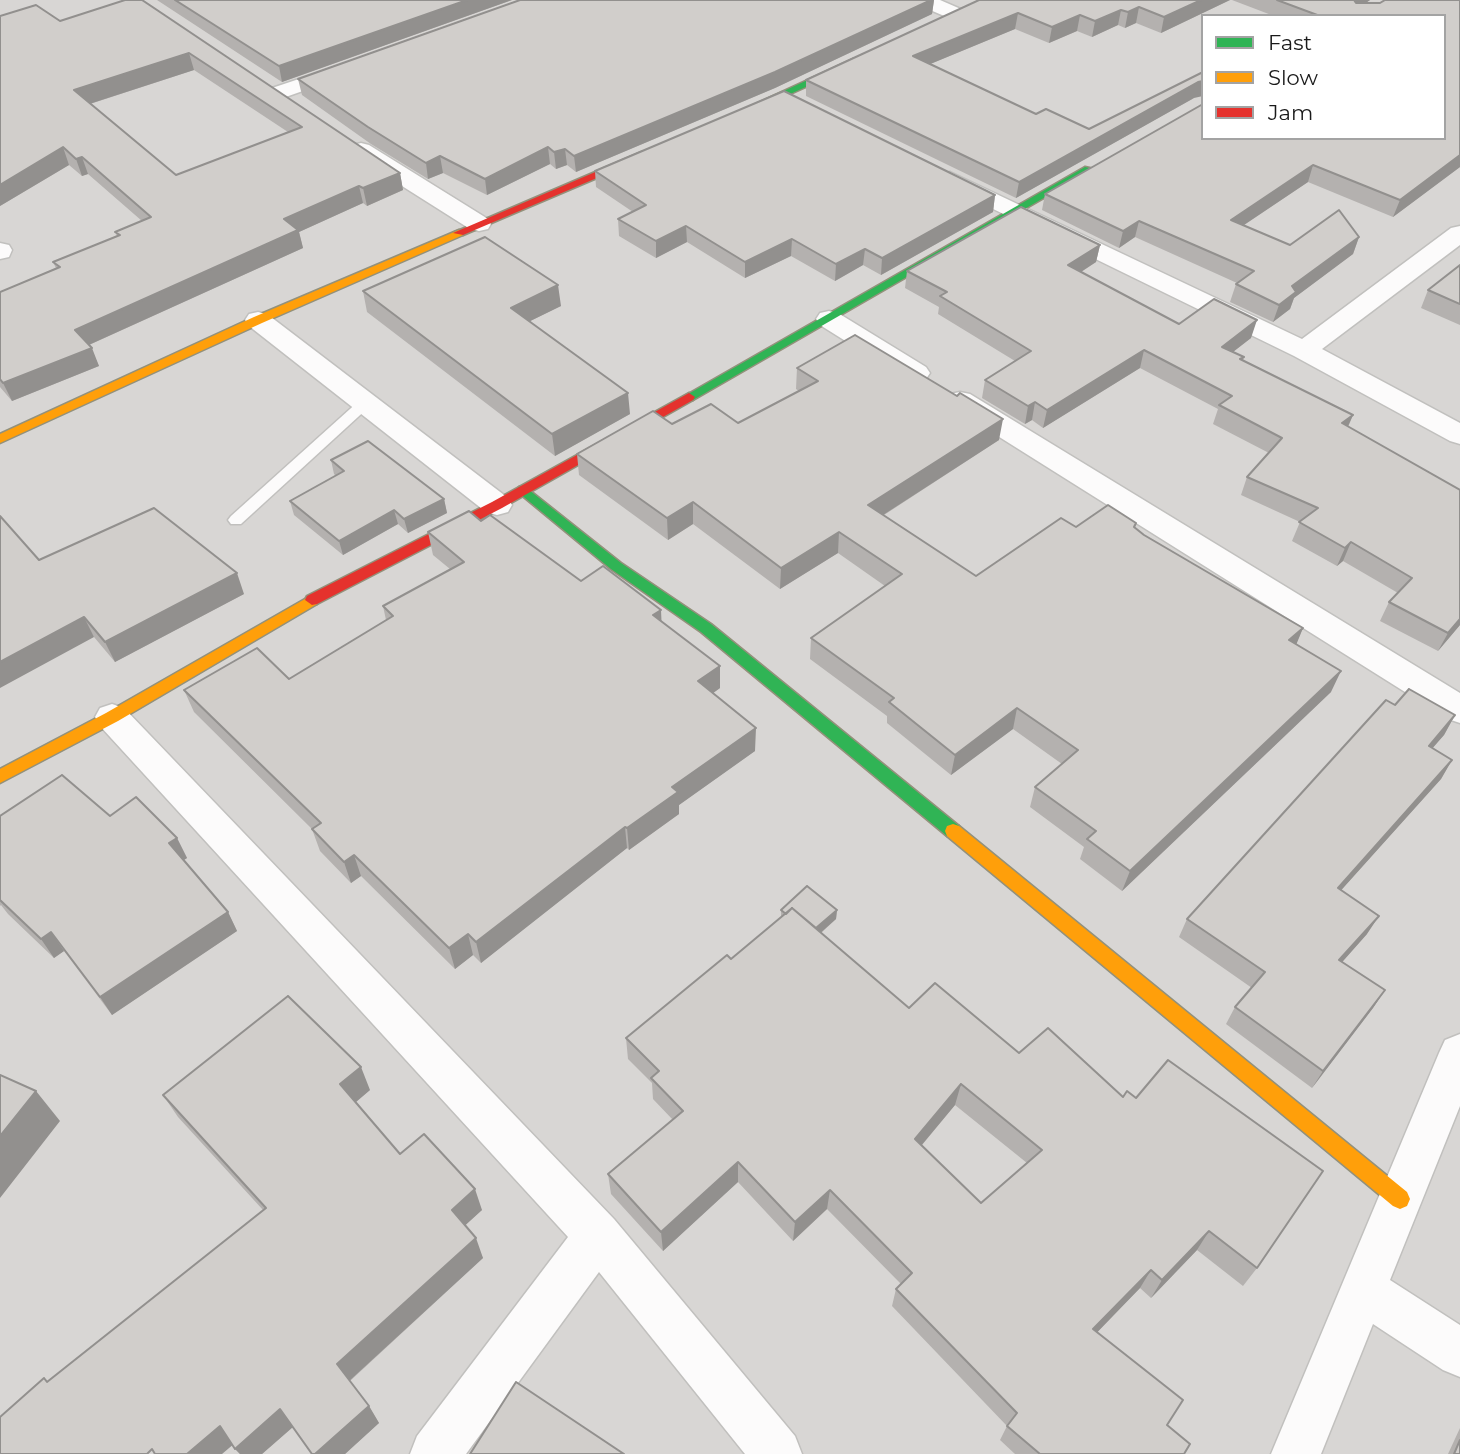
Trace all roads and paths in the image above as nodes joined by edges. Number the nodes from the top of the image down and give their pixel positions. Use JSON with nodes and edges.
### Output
{"nodes":[{"id":1,"x":923,"y":0,"type":"edge"},
{"id":2,"x":975,"y":5,"type":"edge"},
{"id":3,"x":956,"y":14,"type":"junction"},
{"id":4,"x":931,"y":25,"type":"edge"},
{"id":5,"x":870,"y":54,"type":"edge"},
{"id":6,"x":368,"y":62,"type":"edge"},
{"id":7,"x":258,"y":78,"type":"edge"},
{"id":8,"x":281,"y":93,"type":"junction"},
{"id":9,"x":784,"y":95,"type":"junction"},
{"id":10,"x":301,"y":107,"type":"edge"},
{"id":11,"x":808,"y":107,"type":"edge"},
{"id":12,"x":721,"y":122,"type":"edge"},
{"id":13,"x":341,"y":136,"type":"edge"},
{"id":14,"x":657,"y":149,"type":"edge"},
{"id":15,"x":1109,"y":158,"type":"edge"},
{"id":16,"x":930,"y":169,"type":"edge"},
{"id":17,"x":1015,"y":211,"type":"junction"},
{"id":18,"x":479,"y":224,"type":"junction"},
{"id":19,"x":1460,"y":233,"type":"edge"},
{"id":20,"x":830,"y":319,"type":"junction"},
{"id":21,"x":258,"y":320,"type":"junction"},
{"id":22,"x":1304,"y":351,"type":"junction"},
{"id":23,"x":365,"y":403,"type":"junction"},
{"id":24,"x":1460,"y":435,"type":"edge"},
{"id":25,"x":0,"y":439,"type":"edge"},
{"id":26,"x":524,"y":490,"type":"junction"},
{"id":27,"x":497,"y":505,"type":"junction"},
{"id":28,"x":236,"y":520,"type":"dead end"},
{"id":29,"x":1460,"y":710,"type":"edge"},
{"id":30,"x":112,"y":717,"type":"junction"},
{"id":31,"x":0,"y":777,"type":"edge"},
{"id":32,"x":1460,"y":1053,"type":"edge"},
{"id":33,"x":1400,"y":1199,"type":"junction"},
{"id":34,"x":598,"y":1235,"type":"junction"},
{"id":35,"x":1363,"y":1290,"type":"junction"},
{"id":36,"x":1460,"y":1353,"type":"edge"},
{"id":37,"x":435,"y":1454,"type":"edge"},
{"id":38,"x":777,"y":1454,"type":"edge"},
{"id":39,"x":1296,"y":1454,"type":"edge"}],
"edges":[{"from":1,"to":3,"type":"street"},
{"from":2,"to":3,"type":"street"},
{"from":3,"to":4,"type":"street"},
{"from":5,"to":9,"type":"street"},
{"from":6,"to":8,"type":"street"},
{"from":7,"to":8,"type":"street"},
{"from":8,"to":10,"type":"street"},
{"from":9,"to":11,"type":"street"},
{"from":9,"to":12,"type":"street"},
{"from":13,"to":18,"type":"street"},
{"from":14,"to":18,"type":"street"},
{"from":15,"to":17,"type":"street"},
{"from":16,"to":17,"type":"street"},
{"from":17,"to":20,"type":"street"},
{"from":17,"to":22,"type":"street"},
{"from":18,"to":21,"type":"street"},
{"from":19,"to":22,"type":"street"},
{"from":20,"to":26,"type":"street"},
{"from":20,"to":29,"type":"street"},
{"from":21,"to":23,"type":"street"},
{"from":21,"to":25,"type":"street"},
{"from":22,"to":24,"type":"street"},
{"from":23,"to":27,"type":"street"},
{"from":23,"to":28,"type":"lane"},
{"from":26,"to":27,"type":"street"},
{"from":26,"to":33,"type":"street"},
{"from":27,"to":30,"type":"street"},
{"from":30,"to":31,"type":"street"},
{"from":30,"to":34,"type":"street"},
{"from":32,"to":33,"type":"street"},
{"from":33,"to":35,"type":"street"},
{"from":34,"to":37,"type":"street"},
{"from":34,"to":38,"type":"street"},
{"from":35,"to":36,"type":"street"},
{"from":35,"to":39,"type":"street"}]}
